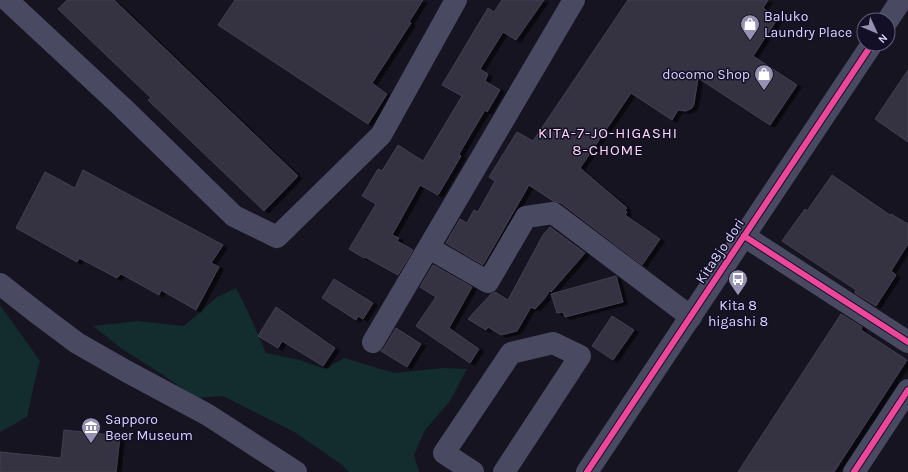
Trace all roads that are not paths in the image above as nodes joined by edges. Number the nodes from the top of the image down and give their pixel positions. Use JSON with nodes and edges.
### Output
{"nodes":[{"id":1,"x":7,"y":0,"type":"edge"},
{"id":2,"x":456,"y":0,"type":"edge"},
{"id":3,"x":574,"y":0,"type":"edge"},
{"id":4,"x":901,"y":0,"type":"edge"},
{"id":5,"x":893,"y":12,"type":"edge"},
{"id":6,"x":867,"y":52,"type":"edge"},
{"id":7,"x":744,"y":236,"type":"junction"},
{"id":8,"x":428,"y":248,"type":"junction"},
{"id":9,"x":0,"y":284,"type":"edge"},
{"id":10,"x":691,"y":317,"type":"junction"},
{"id":11,"x":373,"y":342,"type":"dead end"},
{"id":12,"x":908,"y":342,"type":"edge"},
{"id":13,"x":908,"y":390,"type":"edge"},
{"id":14,"x":465,"y":470,"type":"edge"},
{"id":15,"x":296,"y":472,"type":"edge"},
{"id":16,"x":504,"y":472,"type":"edge"},
{"id":17,"x":588,"y":472,"type":"edge"},
{"id":18,"x":854,"y":472,"type":"edge"}],
"edges":[{"from":1,"to":2,"type":"street"},
{"from":3,"to":8,"type":"street"},
{"from":4,"to":5,"type":"street"},
{"from":6,"to":7,"type":"street","name":"Kita8jo dori"},
{"from":7,"to":10,"type":"street","name":"Kita8jo dori"},
{"from":7,"to":12,"type":"street"},
{"from":8,"to":10,"type":"street"},
{"from":8,"to":11,"type":"street"},
{"from":9,"to":15,"type":"street"},
{"from":10,"to":17,"type":"street","name":"Kita8jo dori"},
{"from":13,"to":18,"type":"street"},
{"from":14,"to":16,"type":"street"}]}
